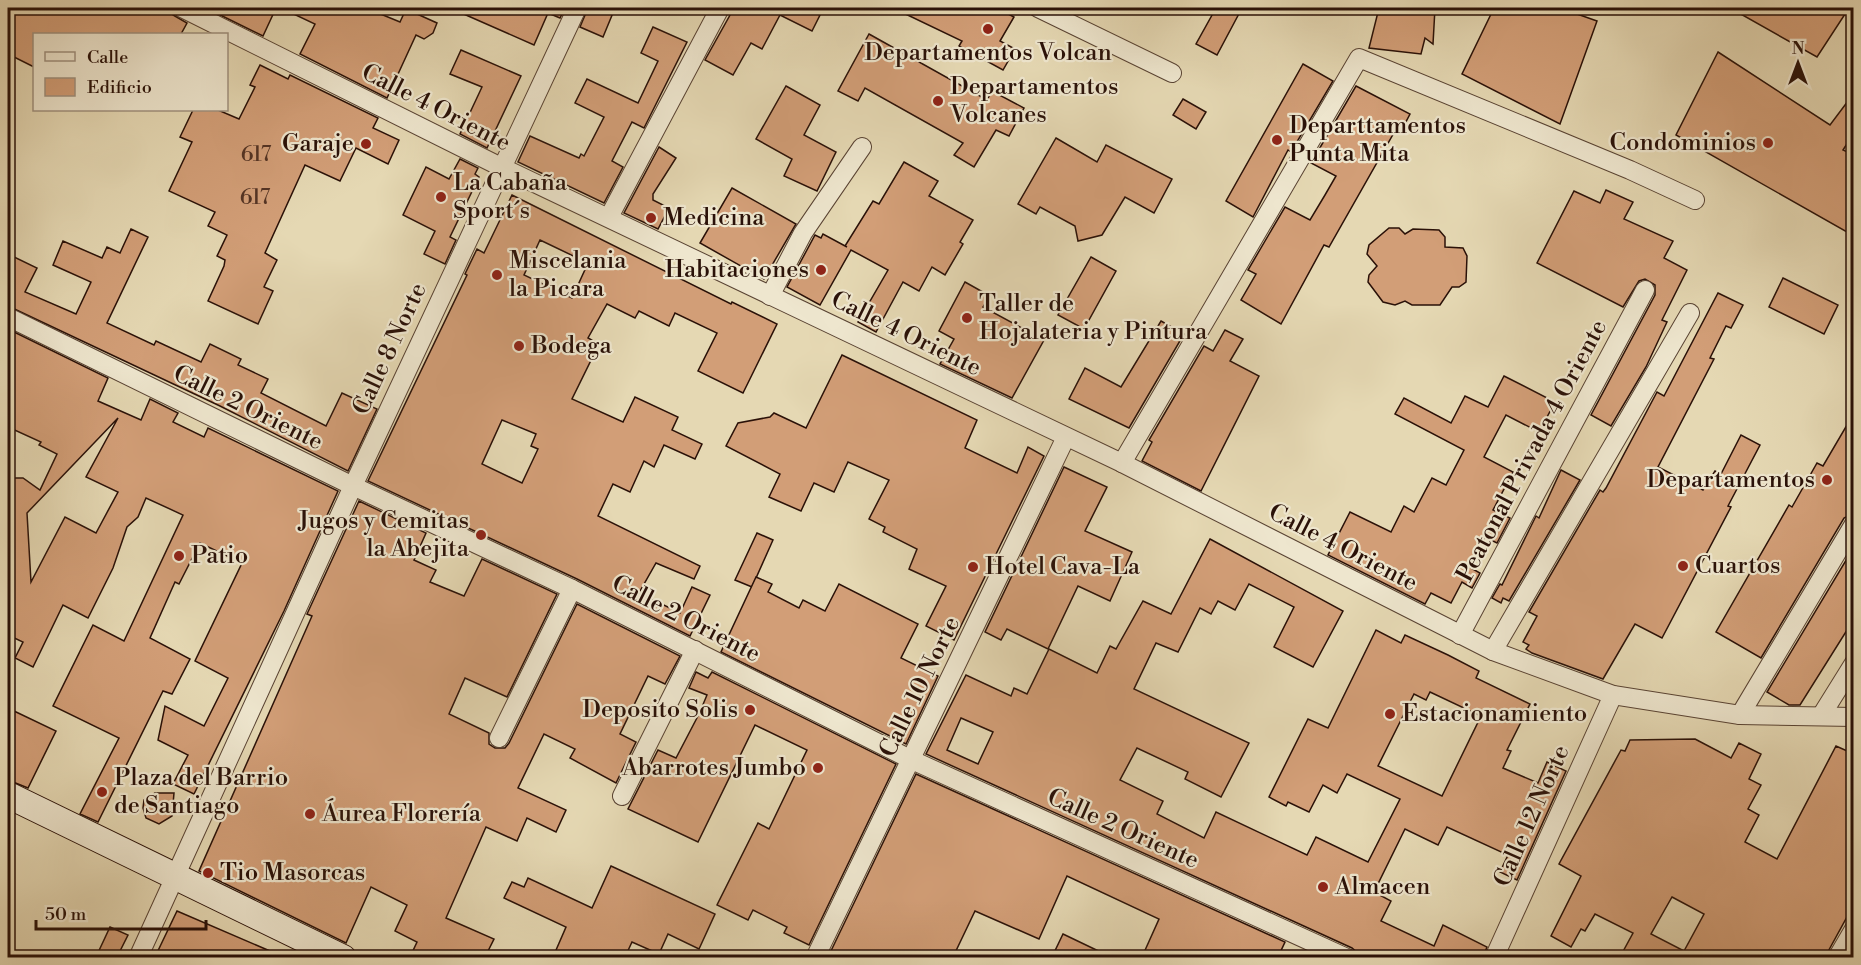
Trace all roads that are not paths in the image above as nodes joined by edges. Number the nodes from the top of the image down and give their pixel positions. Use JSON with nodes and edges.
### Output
{"nodes":[{"id":1,"x":182,"y":8,"type":"edge"},
{"id":2,"x":577,"y":8,"type":"edge"},
{"id":3,"x":720,"y":8,"type":"edge"},
{"id":4,"x":1038,"y":8,"type":"edge"},
{"id":5,"x":1172,"y":73,"type":"dead end"},
{"id":6,"x":862,"y":147,"type":"dead end"},
{"id":7,"x":501,"y":167,"type":"junction"},
{"id":8,"x":1695,"y":200,"type":"dead end"},
{"id":9,"x":609,"y":217,"type":"junction"},
{"id":10,"x":1645,"y":290,"type":"dead end"},
{"id":11,"x":770,"y":296,"type":"junction"},
{"id":12,"x":1690,"y":313,"type":"dead end"},
{"id":13,"x":8,"y":317,"type":"edge"},
{"id":14,"x":1066,"y":437,"type":"junction"},
{"id":15,"x":1122,"y":463,"type":"junction"},
{"id":16,"x":353,"y":486,"type":"junction"},
{"id":17,"x":1854,"y":524,"type":"edge"},
{"id":18,"x":572,"y":589,"type":"junction"},
{"id":19,"x":1460,"y":634,"type":"junction"},
{"id":20,"x":695,"y":650,"type":"junction"},
{"id":21,"x":1493,"y":651,"type":"junction"},
{"id":22,"x":1854,"y":663,"type":"edge"},
{"id":23,"x":1613,"y":695,"type":"junction"},
{"id":24,"x":1740,"y":715,"type":"junction"},
{"id":25,"x":1821,"y":716,"type":"junction"},
{"id":26,"x":1854,"y":717,"type":"edge"},
{"id":27,"x":499,"y":738,"type":"dead end"},
{"id":28,"x":912,"y":760,"type":"junction"},
{"id":29,"x":8,"y":795,"type":"edge"},
{"id":30,"x":622,"y":796,"type":"dead end"},
{"id":31,"x":175,"y":877,"type":"junction"},
{"id":32,"x":1854,"y":929,"type":"edge"},
{"id":33,"x":138,"y":957,"type":"edge"},
{"id":34,"x":343,"y":957,"type":"edge"},
{"id":35,"x":815,"y":957,"type":"edge"},
{"id":36,"x":1347,"y":957,"type":"edge"},
{"id":37,"x":1494,"y":957,"type":"edge"},
{"id":38,"x":1837,"y":957,"type":"edge"}],
"edges":[{"from":1,"to":7,"type":"street","name":"Calle 4 Oriente"},
{"from":2,"to":7,"type":"street","name":"Calle 8 Norte"},
{"from":3,"to":9,"type":"street"},
{"from":4,"to":5,"type":"street"},
{"from":6,"to":11,"type":"street"},
{"from":7,"to":9,"type":"street","name":"Calle 4 Oriente"},
{"from":7,"to":16,"type":"street","name":"Calle 8 Norte"},
{"from":8,"to":15,"type":"street"},
{"from":9,"to":11,"type":"street","name":"Calle 4 Oriente"},
{"from":10,"to":19,"type":"street","name":"Peatonal Privada 4 Oriente"},
{"from":11,"to":14,"type":"street","name":"Calle 4 Oriente"},
{"from":12,"to":21,"type":"street"},
{"from":13,"to":16,"type":"street","name":"Calle 2 Oriente"},
{"from":14,"to":15,"type":"street","name":"Calle 4 Oriente"},
{"from":14,"to":28,"type":"street","name":"Calle 10 Norte"},
{"from":15,"to":19,"type":"street","name":"Calle 4 Oriente"},
{"from":16,"to":18,"type":"street","name":"Calle 2 Oriente"},
{"from":16,"to":31,"type":"street","name":"Calle 8 Norte"},
{"from":17,"to":24,"type":"street"},
{"from":18,"to":20,"type":"street","name":"Calle 2 Oriente"},
{"from":18,"to":27,"type":"street"},
{"from":19,"to":21,"type":"street","name":"Calle 4 Oriente"},
{"from":20,"to":28,"type":"street","name":"Calle 2 Oriente"},
{"from":20,"to":30,"type":"street"},
{"from":21,"to":23,"type":"street","name":"Calle 4 Oriente"},
{"from":22,"to":25,"type":"street"},
{"from":23,"to":24,"type":"street","name":"Calle 4 Oriente"},
{"from":23,"to":37,"type":"street","name":"Calle 12 Norte"},
{"from":24,"to":25,"type":"street","name":"Calle 4 Oriente"},
{"from":25,"to":26,"type":"street","name":"Calle 4 Oriente"},
{"from":28,"to":35,"type":"street","name":"Calle 10 Norte"},
{"from":28,"to":36,"type":"street","name":"Calle 2 Oriente"},
{"from":29,"to":31,"type":"main road"},
{"from":31,"to":33,"type":"street","name":"Calle 8 Norte"},
{"from":31,"to":34,"type":"main road"},
{"from":32,"to":38,"type":"street"}]}
